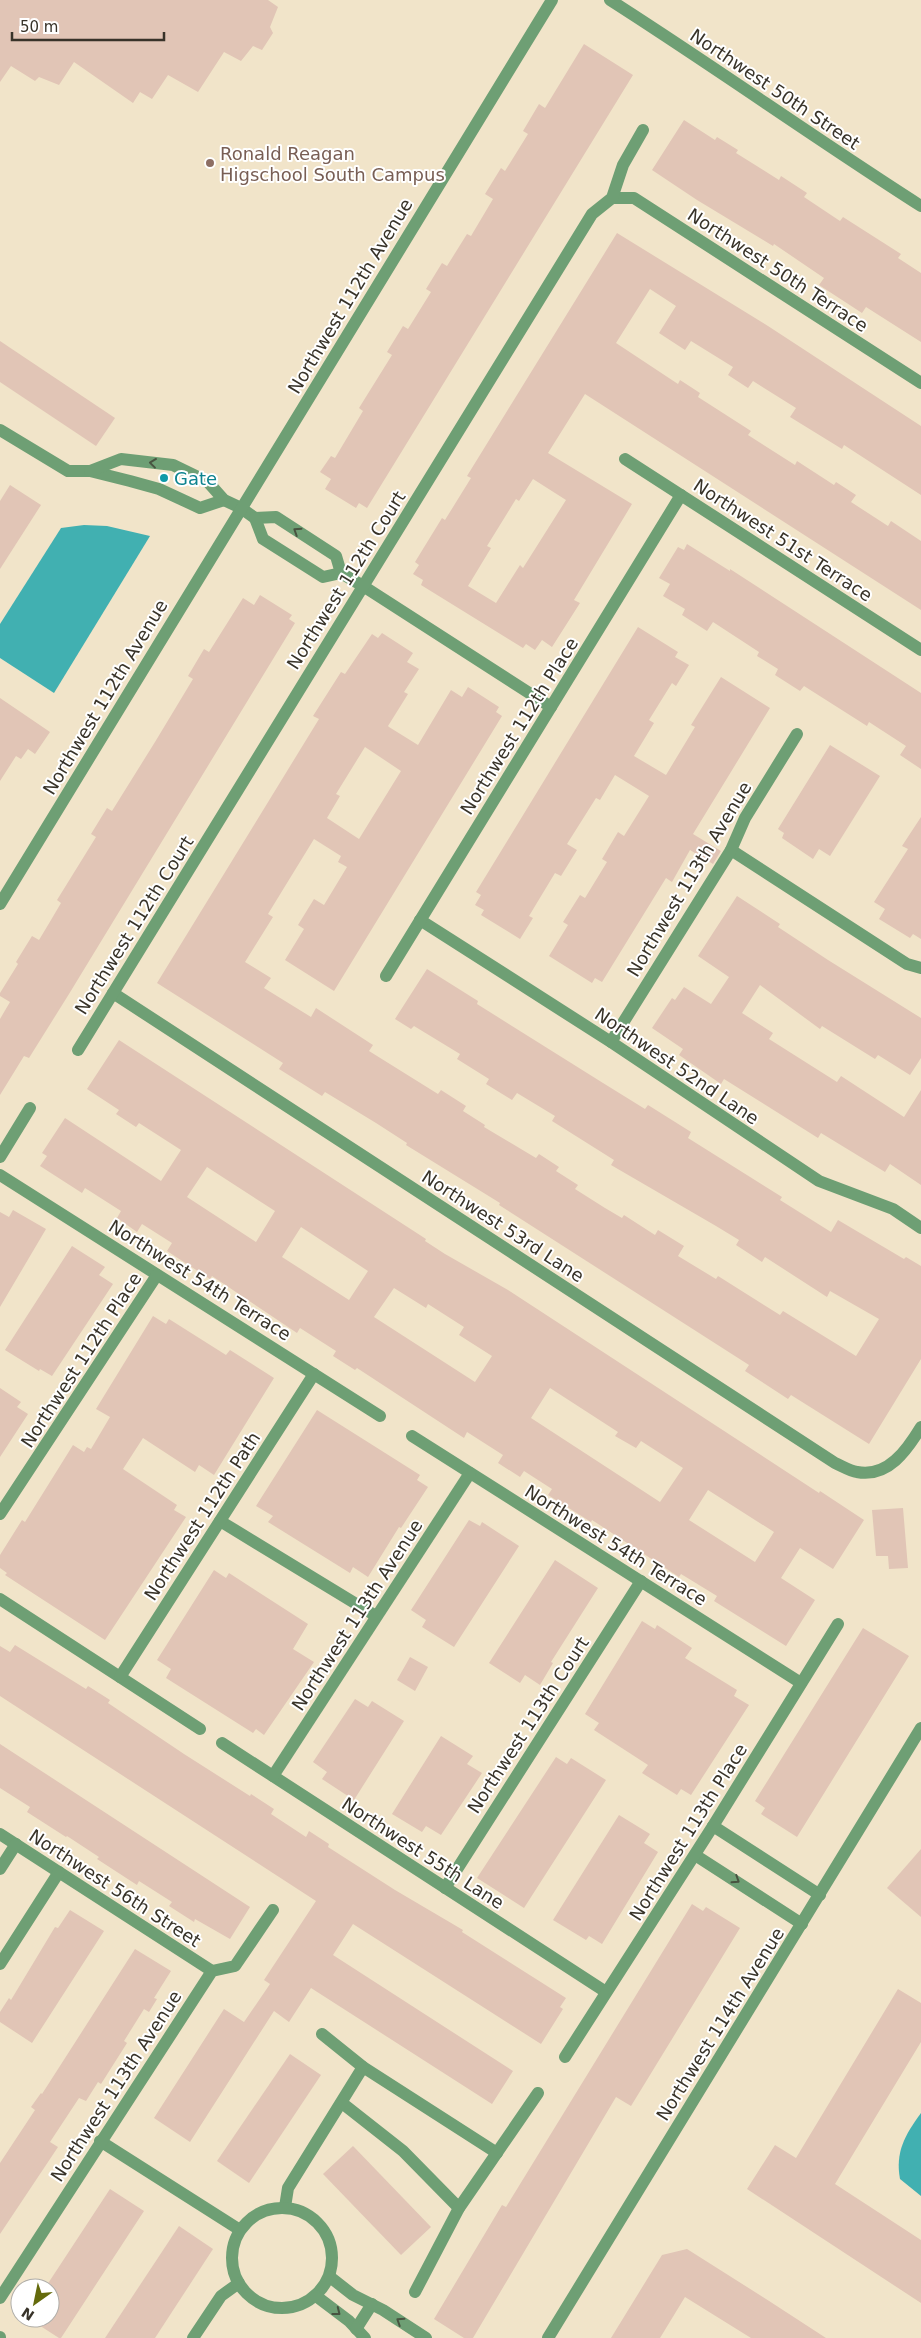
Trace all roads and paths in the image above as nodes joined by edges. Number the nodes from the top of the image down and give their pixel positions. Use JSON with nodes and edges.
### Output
{"nodes":[{"id":1,"x":552,"y":0,"type":"edge"},
{"id":2,"x":610,"y":0,"type":"edge"},
{"id":3,"x":643,"y":130,"type":"dead end"},
{"id":4,"x":612,"y":198,"type":"junction"},
{"id":5,"x":921,"y":206,"type":"edge"},
{"id":6,"x":921,"y":383,"type":"edge"},
{"id":7,"x":1,"y":434,"type":"edge"},
{"id":8,"x":625,"y":459,"type":"dead end"},
{"id":9,"x":90,"y":471,"type":"junction"},
{"id":10,"x":682,"y":495,"type":"junction"},
{"id":11,"x":224,"y":500,"type":"junction"},
{"id":12,"x":241,"y":508,"type":"junction"},
{"id":13,"x":255,"y":518,"type":"junction"},
{"id":14,"x":341,"y":573,"type":"junction"},
{"id":15,"x":363,"y":586,"type":"junction"},
{"id":16,"x":921,"y":650,"type":"edge"},
{"id":17,"x":551,"y":706,"type":"junction"},
{"id":18,"x":797,"y":734,"type":"dead end"},
{"id":19,"x":731,"y":850,"type":"junction"},
{"id":20,"x":0,"y":904,"type":"edge"},
{"id":21,"x":420,"y":920,"type":"junction"},
{"id":22,"x":921,"y":968,"type":"edge"},
{"id":23,"x":386,"y":976,"type":"dead end"},
{"id":24,"x":113,"y":993,"type":"junction"},
{"id":25,"x":610,"y":1042,"type":"junction"},
{"id":26,"x":78,"y":1050,"type":"dead end"},
{"id":27,"x":30,"y":1108,"type":"dead end"},
{"id":28,"x":0,"y":1157,"type":"edge"},
{"id":29,"x":0,"y":1175,"type":"edge"},
{"id":30,"x":921,"y":1228,"type":"edge"},
{"id":31,"x":157,"y":1274,"type":"junction"},
{"id":32,"x":314,"y":1374,"type":"junction"},
{"id":33,"x":380,"y":1416,"type":"dead end"},
{"id":34,"x":921,"y":1427,"type":"edge"},
{"id":35,"x":412,"y":1436,"type":"dead end"},
{"id":36,"x":470,"y":1472,"type":"junction"},
{"id":37,"x":0,"y":1514,"type":"edge"},
{"id":38,"x":220,"y":1521,"type":"junction"},
{"id":39,"x":641,"y":1581,"type":"junction"},
{"id":40,"x":0,"y":1599,"type":"edge"},
{"id":41,"x":376,"y":1616,"type":"junction"},
{"id":42,"x":838,"y":1624,"type":"dead end"},
{"id":43,"x":120,"y":1677,"type":"junction"},
{"id":44,"x":801,"y":1683,"type":"junction"},
{"id":45,"x":921,"y":1728,"type":"edge"},
{"id":46,"x":200,"y":1729,"type":"dead end"},
{"id":47,"x":222,"y":1743,"type":"dead end"},
{"id":48,"x":273,"y":1776,"type":"junction"},
{"id":49,"x":714,"y":1826,"type":"junction"},
{"id":50,"x":0,"y":1834,"type":"edge"},
{"id":51,"x":16,"y":1844,"type":"junction"},
{"id":52,"x":695,"y":1855,"type":"junction"},
{"id":53,"x":0,"y":1869,"type":"edge"},
{"id":54,"x":60,"y":1872,"type":"junction"},
{"id":55,"x":445,"y":1888,"type":"junction"},
{"id":56,"x":820,"y":1895,"type":"junction"},
{"id":57,"x":273,"y":1910,"type":"dead end"},
{"id":58,"x":802,"y":1924,"type":"junction"},
{"id":59,"x":0,"y":1964,"type":"edge"},
{"id":60,"x":212,"y":1971,"type":"junction"},
{"id":61,"x":606,"y":1992,"type":"junction"},
{"id":62,"x":322,"y":2034,"type":"dead end"},
{"id":63,"x":565,"y":2057,"type":"dead end"},
{"id":64,"x":363,"y":2067,"type":"junction"},
{"id":65,"x":538,"y":2093,"type":"dead end"},
{"id":66,"x":342,"y":2103,"type":"junction"},
{"id":67,"x":100,"y":2140,"type":"junction"},
{"id":68,"x":497,"y":2153,"type":"junction"},
{"id":69,"x":285,"y":2207,"type":"junction"},
{"id":70,"x":459,"y":2208,"type":"junction"},
{"id":71,"x":240,"y":2230,"type":"junction"},
{"id":72,"x":330,"y":2276,"type":"junction"},
{"id":73,"x":239,"y":2283,"type":"junction"},
{"id":74,"x":415,"y":2292,"type":"dead end"},
{"id":75,"x":316,"y":2296,"type":"junction"},
{"id":76,"x":0,"y":2298,"type":"edge"},
{"id":77,"x":372,"y":2304,"type":"junction"},
{"id":78,"x":361,"y":2333,"type":"edge"},
{"id":79,"x":193,"y":2338,"type":"edge"},
{"id":80,"x":426,"y":2338,"type":"edge"},
{"id":81,"x":548,"y":2338,"type":"edge"}],
"edges":[{"from":1,"to":12,"type":"street","name":"Northwest 112th Avenue"},
{"from":2,"to":5,"type":"street","name":"Northwest 50th Street"},
{"from":3,"to":4,"type":"street"},
{"from":4,"to":6,"type":"street","name":"Northwest 50th Terrace"},
{"from":4,"to":15,"type":"street","name":"Northwest 112th Court"},
{"from":7,"to":9,"type":"street"},
{"from":8,"to":10,"type":"street","name":"Northwest 51st Terrace"},
{"from":9,"to":11,"type":"street"},
{"from":11,"to":9,"type":"street","one_way":true},
{"from":10,"to":16,"type":"street","name":"Northwest 51st Terrace"},
{"from":10,"to":17,"type":"street","name":"Northwest 112th Place"},
{"from":11,"to":12,"type":"street"},
{"from":12,"to":13,"type":"street"},
{"from":12,"to":20,"type":"street","name":"Northwest 112th Avenue"},
{"from":14,"to":13,"type":"street","one_way":true},
{"from":13,"to":14,"type":"street"},
{"from":14,"to":15,"type":"street"},
{"from":15,"to":17,"type":"street"},
{"from":15,"to":24,"type":"street","name":"Northwest 112th Court"},
{"from":17,"to":21,"type":"street","name":"Northwest 112th Place"},
{"from":18,"to":19,"type":"street","name":"Northwest 113th Avenue"},
{"from":19,"to":22,"type":"street"},
{"from":19,"to":25,"type":"street","name":"Northwest 113th Avenue"},
{"from":21,"to":23,"type":"street","name":"Northwest 112th Place"},
{"from":21,"to":25,"type":"street","name":"Northwest 52nd Lane"},
{"from":24,"to":26,"type":"street","name":"Northwest 112th Court"},
{"from":24,"to":34,"type":"street","name":"Northwest 53rd Lane"},
{"from":25,"to":30,"type":"street","name":"Northwest 52nd Lane"},
{"from":27,"to":28,"type":"street"},
{"from":29,"to":31,"type":"street","name":"Northwest 54th Terrace"},
{"from":31,"to":32,"type":"street","name":"Northwest 54th Terrace"},
{"from":31,"to":37,"type":"street","name":"Northwest 112th Place"},
{"from":32,"to":33,"type":"street","name":"Northwest 54th Terrace"},
{"from":32,"to":38,"type":"street","name":"Northwest 112th Path"},
{"from":35,"to":36,"type":"street","name":"Northwest 54th Terrace"},
{"from":36,"to":39,"type":"street","name":"Northwest 54th Terrace"},
{"from":36,"to":41,"type":"street","name":"Northwest 113th Avenue"},
{"from":38,"to":41,"type":"street"},
{"from":38,"to":43,"type":"street","name":"Northwest 112th Path"},
{"from":39,"to":44,"type":"street","name":"Northwest 54th Terrace"},
{"from":39,"to":55,"type":"street","name":"Northwest 113th Court"},
{"from":40,"to":43,"type":"street"},
{"from":41,"to":48,"type":"street","name":"Northwest 113th Avenue"},
{"from":42,"to":44,"type":"street","name":"Northwest 113th Place"},
{"from":43,"to":46,"type":"street"},
{"from":44,"to":49,"type":"street","name":"Northwest 113th Place"},
{"from":45,"to":56,"type":"street","name":"Northwest 114th Avenue"},
{"from":47,"to":48,"type":"street","name":"Northwest 55th Lane"},
{"from":48,"to":55,"type":"street","name":"Northwest 55th Lane"},
{"from":49,"to":52,"type":"street","name":"Northwest 113th Place"},
{"from":49,"to":56,"type":"street"},
{"from":50,"to":51,"type":"street","name":"Northwest 56th Street"},
{"from":51,"to":53,"type":"street"},
{"from":51,"to":54,"type":"street","name":"Northwest 56th Street"},
{"from":52,"to":58,"type":"street","one_way":true},
{"from":52,"to":61,"type":"street","name":"Northwest 113th Place"},
{"from":54,"to":59,"type":"street"},
{"from":54,"to":60,"type":"street","name":"Northwest 56th Street"},
{"from":55,"to":61,"type":"street","name":"Northwest 55th Lane"},
{"from":56,"to":58,"type":"street","name":"Northwest 114th Avenue"},
{"from":57,"to":60,"type":"street"},
{"from":58,"to":81,"type":"street","name":"Northwest 114th Avenue"},
{"from":60,"to":67,"type":"street","name":"Northwest 113th Avenue"},
{"from":61,"to":63,"type":"street","name":"Northwest 113th Place"},
{"from":62,"to":64,"type":"street"},
{"from":64,"to":66,"type":"street"},
{"from":64,"to":68,"type":"street"},
{"from":65,"to":68,"type":"street"},
{"from":66,"to":69,"type":"street"},
{"from":66,"to":70,"type":"street"},
{"from":67,"to":71,"type":"street"},
{"from":67,"to":76,"type":"street","name":"Northwest 113th Avenue"},
{"from":68,"to":70,"type":"street"},
{"from":69,"to":71,"type":"street"},
{"from":69,"to":72,"type":"street"},
{"from":70,"to":74,"type":"street"},
{"from":71,"to":73,"type":"street"},
{"from":72,"to":75,"type":"street"},
{"from":72,"to":77,"type":"street"},
{"from":73,"to":75,"type":"street"},
{"from":73,"to":79,"type":"street"},
{"from":75,"to":78,"type":"street","one_way":true},
{"from":77,"to":78,"type":"street"},
{"from":80,"to":77,"type":"street","one_way":true}]}
